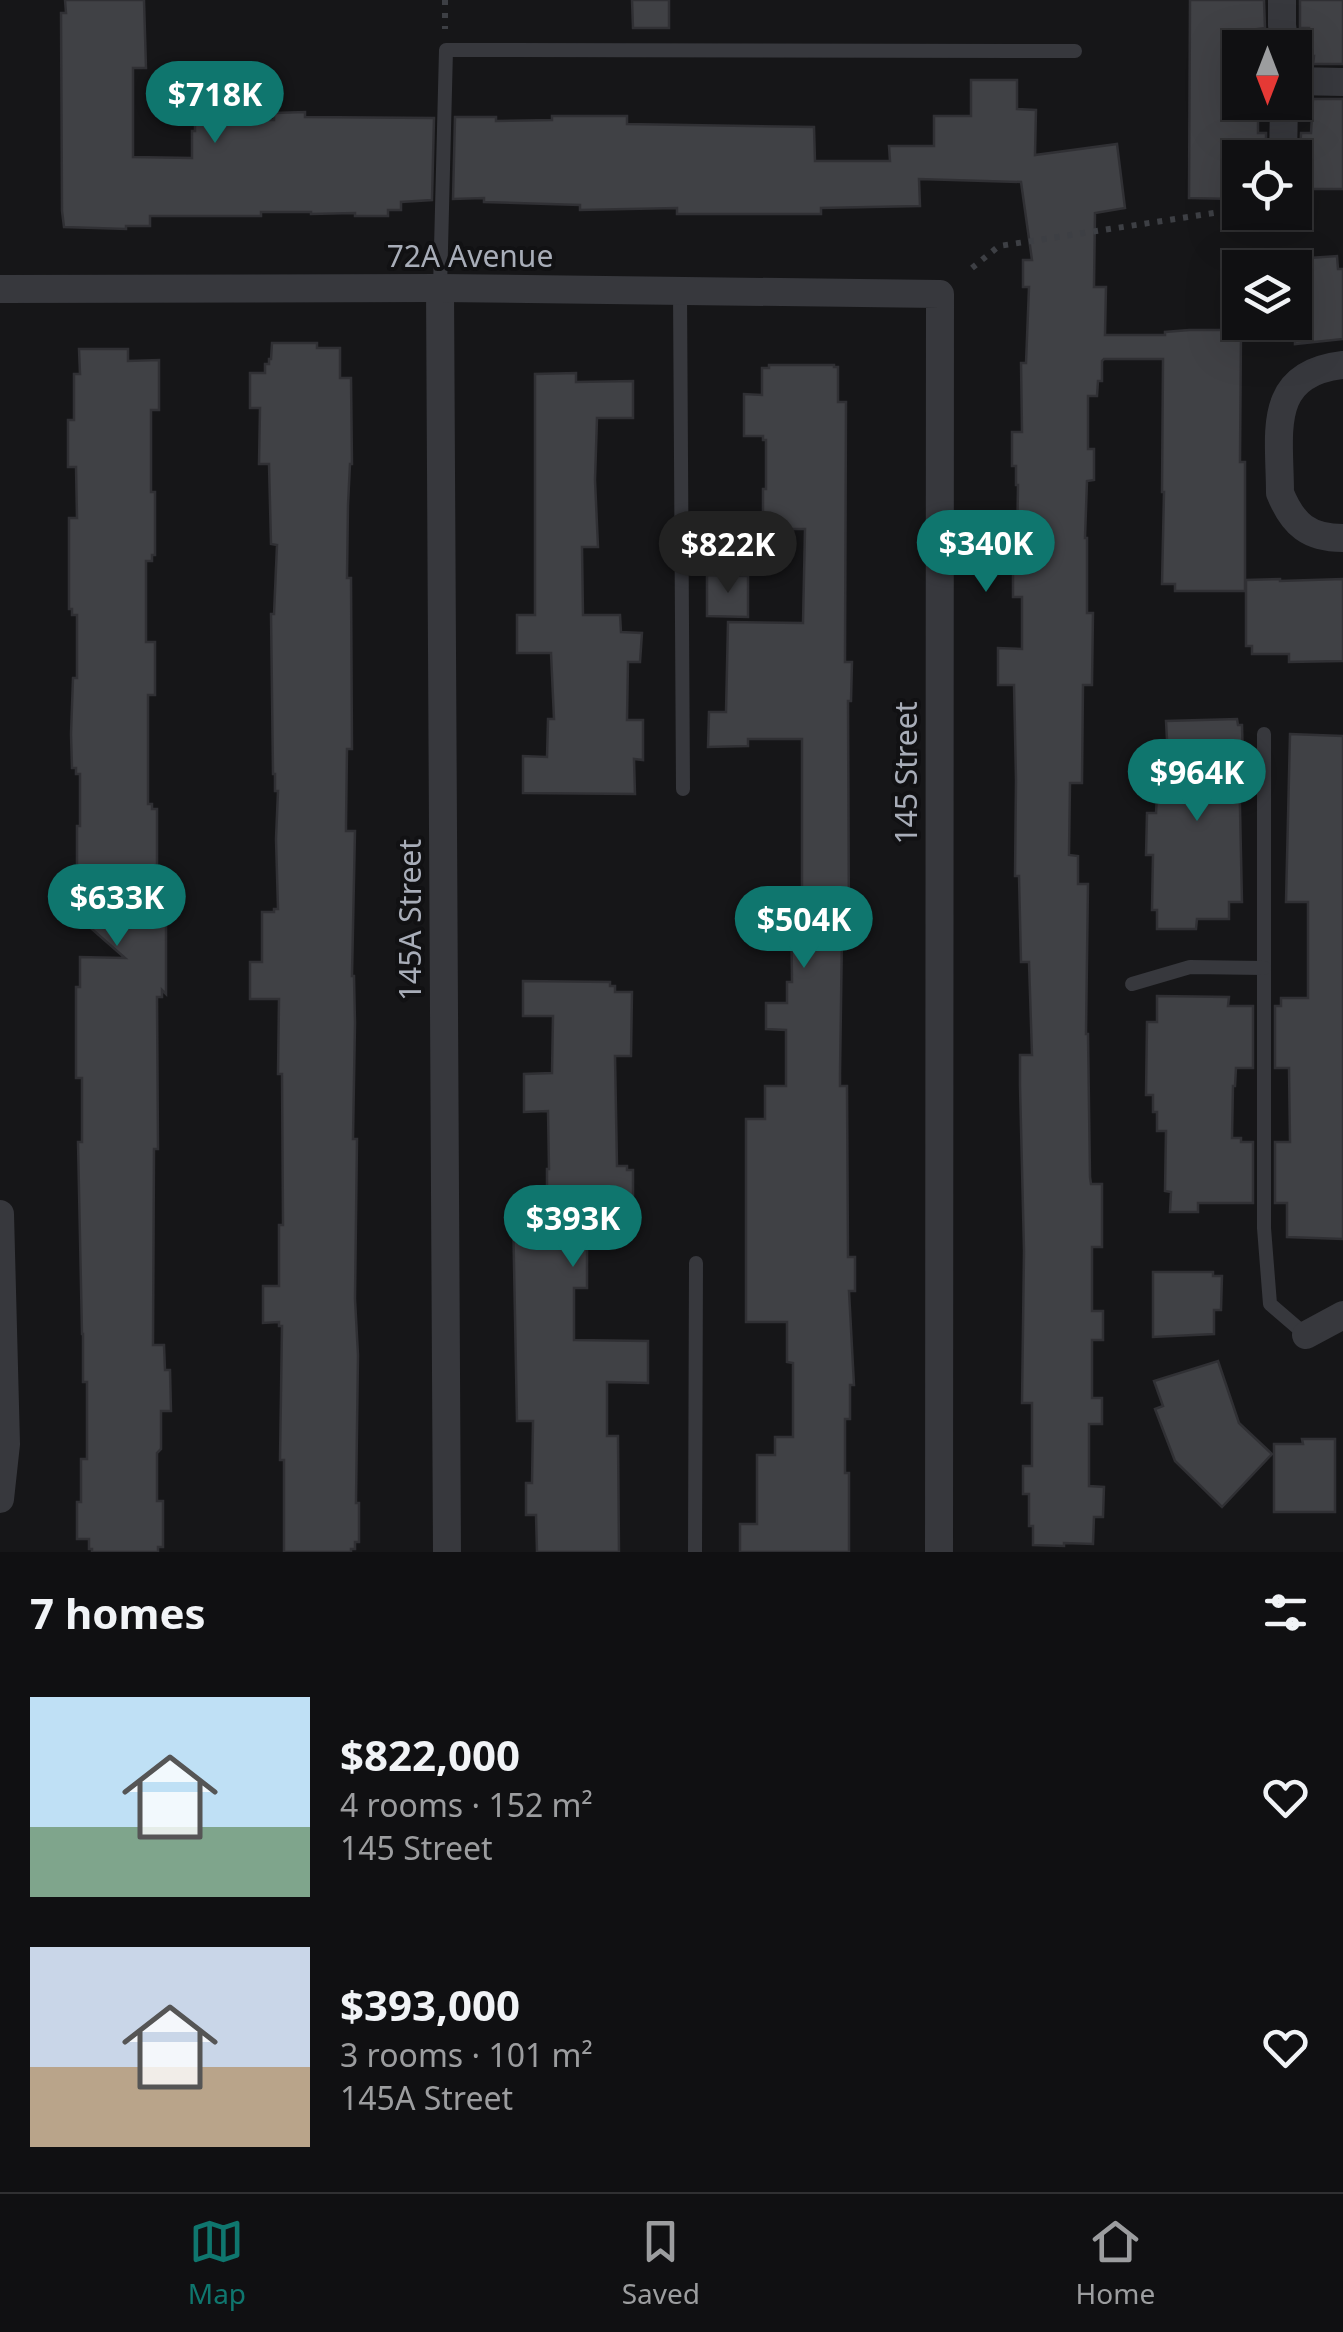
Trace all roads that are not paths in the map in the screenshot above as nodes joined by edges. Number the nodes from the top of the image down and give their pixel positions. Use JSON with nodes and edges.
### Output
{"nodes":[{"id":1,"x":1282,"y":0,"type":"edge"},
{"id":2,"x":1283,"y":30,"type":"edge"},
{"id":3,"x":1075,"y":51,"type":"dead end"},
{"id":4,"x":1312,"y":81,"type":"edge"},
{"id":5,"x":1343,"y":82,"type":"edge"},
{"id":6,"x":440,"y":288,"type":"junction"},
{"id":7,"x":0,"y":289,"type":"edge"},
{"id":8,"x":680,"y":292,"type":"junction"},
{"id":9,"x":940,"y":294,"type":"joint"},
{"id":10,"x":1343,"y":366,"type":"edge"},
{"id":11,"x":1343,"y":538,"type":"edge"},
{"id":12,"x":1264,"y":734,"type":"dead end"},
{"id":13,"x":682,"y":789,"type":"dead end"},
{"id":14,"x":1264,"y":968,"type":"junction"},
{"id":15,"x":1132,"y":984,"type":"dead end"},
{"id":16,"x":0,"y":1214,"type":"edge"},
{"id":17,"x":696,"y":1263,"type":"dead end"},
{"id":18,"x":1343,"y":1315,"type":"edge"},
{"id":19,"x":1306,"y":1336,"type":"joint"},
{"id":20,"x":0,"y":1499,"type":"edge"},
{"id":21,"x":447,"y":1552,"type":"edge"},
{"id":22,"x":696,"y":1552,"type":"edge"},
{"id":23,"x":939,"y":1552,"type":"edge"}],
"edges":[{"from":1,"to":2,"type":"street"},
{"from":3,"to":6,"type":"lane"},
{"from":4,"to":5,"type":"street"},
{"from":6,"to":7,"type":"street","name":"72A Avenue"},
{"from":6,"to":8,"type":"street","name":"72A Avenue"},
{"from":6,"to":21,"type":"street","name":"145A Street"},
{"from":8,"to":9,"type":"street","name":"72A Avenue"},
{"from":8,"to":13,"type":"lane"},
{"from":9,"to":23,"type":"street","name":"145 Street"},
{"from":10,"to":11,"type":"street"},
{"from":12,"to":14,"type":"lane"},
{"from":14,"to":15,"type":"lane"},
{"from":14,"to":19,"type":"lane"},
{"from":16,"to":20,"type":"street"},
{"from":17,"to":22,"type":"lane"},
{"from":18,"to":19,"type":"street"}]}
